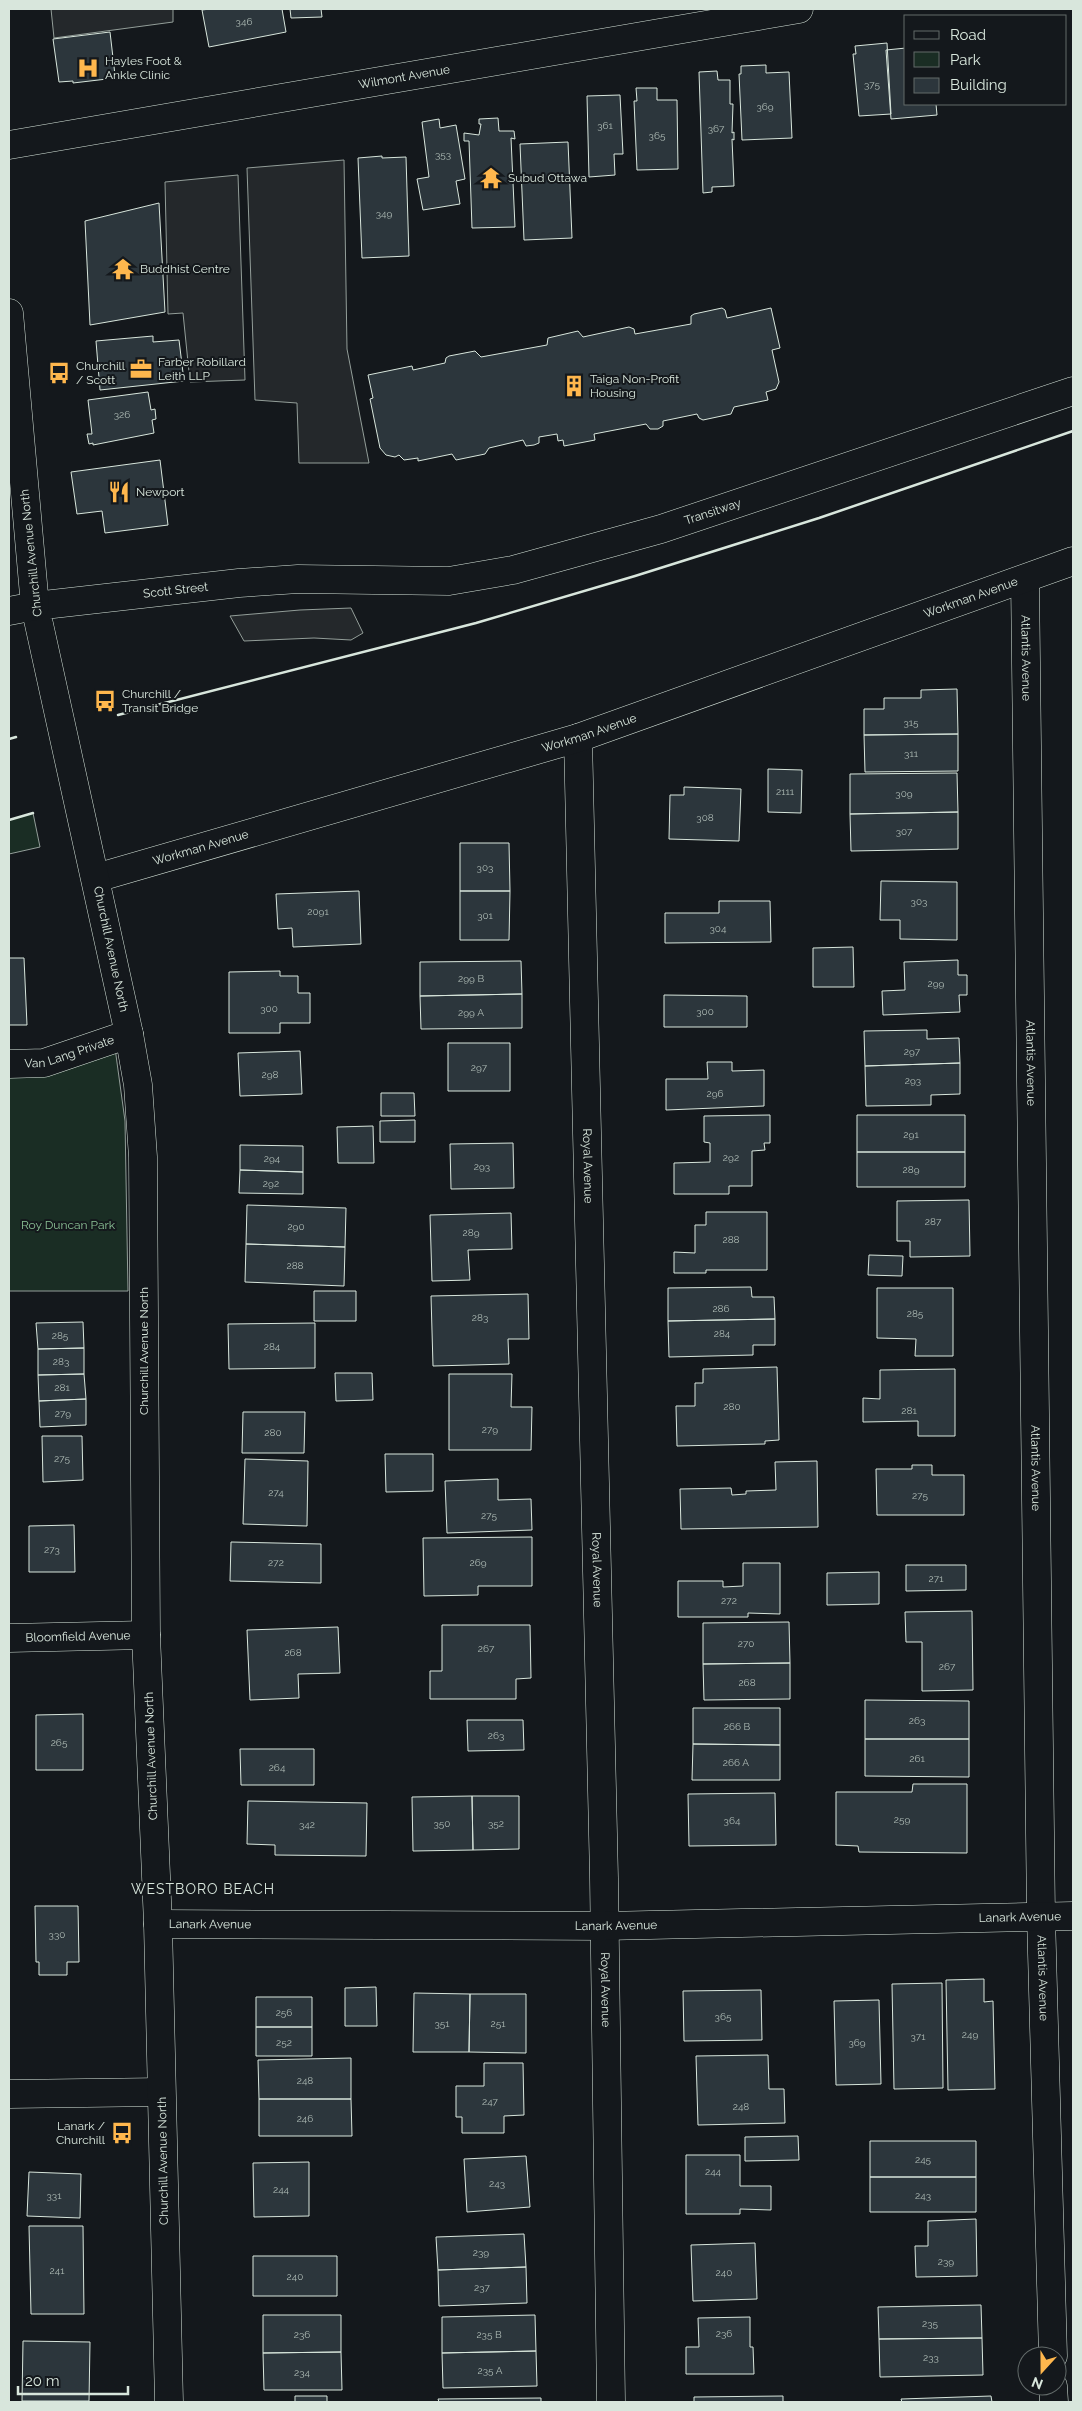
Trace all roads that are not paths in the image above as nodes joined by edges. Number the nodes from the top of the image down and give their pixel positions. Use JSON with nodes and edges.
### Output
{"nodes":[{"id":1,"x":799,"y":9,"type":"edge"},
{"id":2,"x":9,"y":144,"type":"edge"},
{"id":3,"x":9,"y":312,"type":"edge"},
{"id":4,"x":1073,"y":391,"type":"edge"},
{"id":5,"x":1073,"y":561,"type":"edge"},
{"id":6,"x":1025,"y":579,"type":"junction"},
{"id":7,"x":342,"y":580,"type":"joint"},
{"id":8,"x":22,"y":609,"type":"edge"},
{"id":9,"x":578,"y":738,"type":"junction"},
{"id":10,"x":96,"y":878,"type":"junction"},
{"id":11,"x":129,"y":1034,"type":"junction"},
{"id":12,"x":9,"y":1064,"type":"edge"},
{"id":13,"x":146,"y":1635,"type":"junction"},
{"id":14,"x":9,"y":1638,"type":"edge"},
{"id":15,"x":1041,"y":1916,"type":"junction"},
{"id":16,"x":1073,"y":1916,"type":"edge"},
{"id":17,"x":158,"y":1924,"type":"junction"},
{"id":18,"x":604,"y":1926,"type":"junction"},
{"id":19,"x":161,"y":2092,"type":"junction"},
{"id":20,"x":9,"y":2094,"type":"edge"},
{"id":21,"x":1053,"y":2346,"type":"edge"},
{"id":22,"x":169,"y":2402,"type":"edge"},
{"id":23,"x":611,"y":2402,"type":"edge"}],
"edges":[{"from":1,"to":2,"type":"street","name":"Wilmont Avenue"},
{"from":3,"to":8,"type":"street","name":"Churchill Avenue North"},
{"from":4,"to":7,"type":"street","name":"Transitway"},
{"from":5,"to":6,"type":"street","name":"Workman Avenue"},
{"from":6,"to":9,"type":"street","name":"Workman Avenue"},
{"from":6,"to":15,"type":"street","name":"Atlantis Avenue"},
{"from":7,"to":8,"type":"street","name":"Scott Street"},
{"from":8,"to":10,"type":"street","name":"Churchill Avenue North"},
{"from":9,"to":10,"type":"street","name":"Workman Avenue"},
{"from":9,"to":18,"type":"street","name":"Royal Avenue"},
{"from":10,"to":11,"type":"street","name":"Churchill Avenue North"},
{"from":11,"to":12,"type":"street","name":"Van Lang Private"},
{"from":11,"to":13,"type":"street","name":"Churchill Avenue North"},
{"from":13,"to":14,"type":"street","name":"Bloomfield Avenue"},
{"from":13,"to":17,"type":"street","name":"Churchill Avenue North"},
{"from":15,"to":16,"type":"street","name":"Lanark Avenue"},
{"from":15,"to":18,"type":"street","name":"Lanark Avenue"},
{"from":15,"to":21,"type":"street","name":"Atlantis Avenue"},
{"from":17,"to":18,"type":"street","name":"Lanark Avenue"},
{"from":17,"to":19,"type":"street","name":"Churchill Avenue North"},
{"from":18,"to":23,"type":"street","name":"Royal Avenue"},
{"from":19,"to":20,"type":"street"},
{"from":19,"to":22,"type":"street","name":"Churchill Avenue North"}]}
